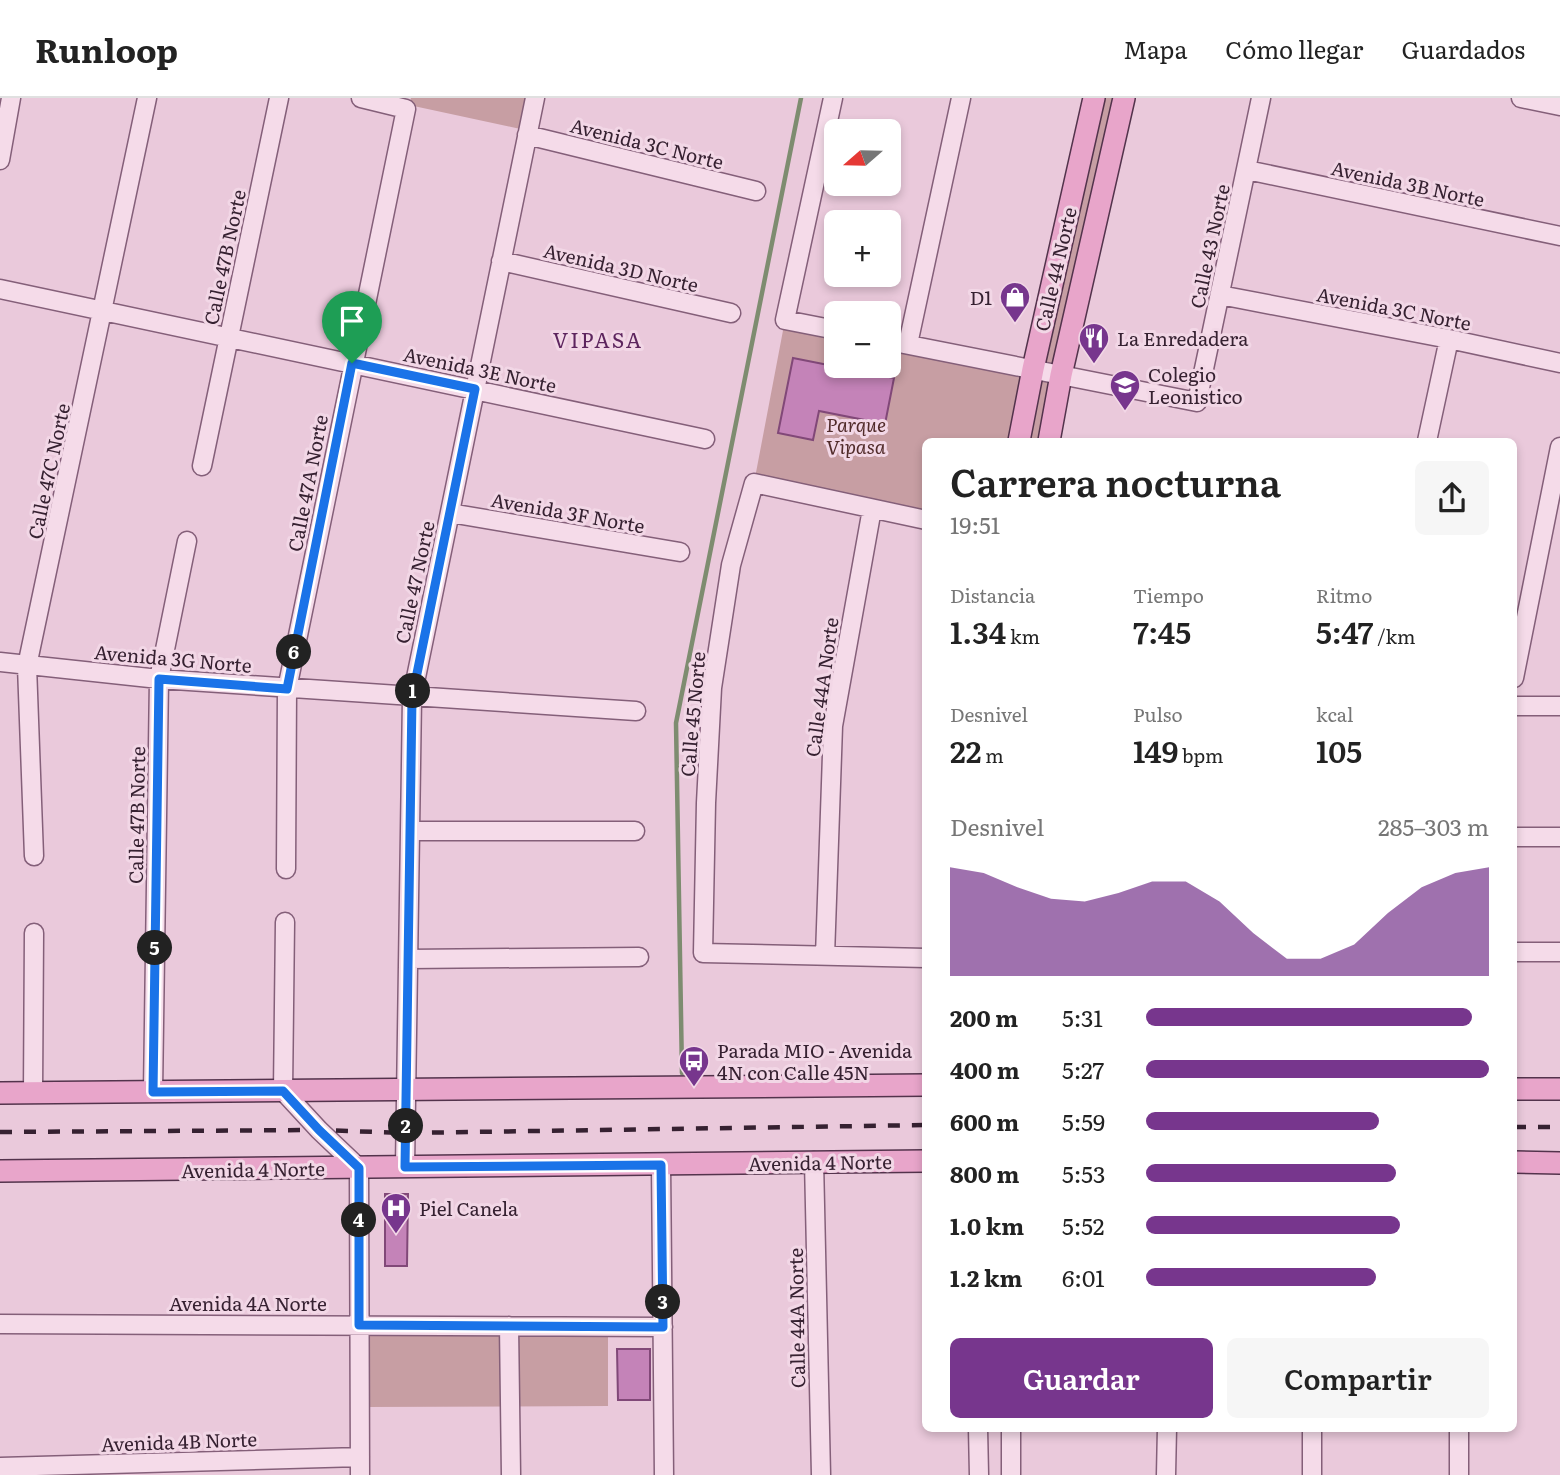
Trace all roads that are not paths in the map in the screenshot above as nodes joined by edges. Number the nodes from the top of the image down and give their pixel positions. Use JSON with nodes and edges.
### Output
{"nodes":[{"id":1,"x":11,"y":98,"type":"edge"},
{"id":2,"x":147,"y":98,"type":"edge"},
{"id":3,"x":279,"y":98,"type":"edge"},
{"id":4,"x":361,"y":98,"type":"edge"},
{"id":5,"x":535,"y":98,"type":"edge"},
{"id":6,"x":832,"y":98,"type":"edge"},
{"id":7,"x":961,"y":98,"type":"edge"},
{"id":8,"x":1094,"y":98,"type":"edge"},
{"id":9,"x":1124,"y":98,"type":"edge"},
{"id":10,"x":1261,"y":98,"type":"edge"},
{"id":11,"x":1521,"y":98,"type":"edge"},
{"id":12,"x":1560,"y":106,"type":"edge"},
{"id":13,"x":527,"y":135,"type":"junction"},
{"id":14,"x":0,"y":160,"type":"edge"},
{"id":15,"x":1247,"y":170,"type":"junction"},
{"id":16,"x":757,"y":191,"type":"dead end"},
{"id":17,"x":1560,"y":236,"type":"edge"},
{"id":18,"x":501,"y":261,"type":"junction"},
{"id":19,"x":0,"y":289,"type":"edge"},
{"id":20,"x":1220,"y":295,"type":"junction"},
{"id":21,"x":104,"y":310,"type":"junction"},
{"id":22,"x":731,"y":313,"type":"dead end"},
{"id":23,"x":824,"y":328,"type":"edge"},
{"id":24,"x":229,"y":338,"type":"junction"},
{"id":25,"x":1450,"y":339,"type":"junction"},
{"id":26,"x":901,"y":343,"type":"edge"},
{"id":27,"x":908,"y":344,"type":"junction"},
{"id":28,"x":352,"y":363,"type":"junction"},
{"id":29,"x":1560,"y":363,"type":"edge"},
{"id":30,"x":1032,"y":369,"type":"junction"},
{"id":31,"x":1061,"y":375,"type":"junction"},
{"id":32,"x":475,"y":389,"type":"junction"},
{"id":33,"x":1020,"y":438,"type":"edge"},
{"id":34,"x":1050,"y":438,"type":"edge"},
{"id":35,"x":1428,"y":438,"type":"edge"},
{"id":36,"x":705,"y":439,"type":"dead end"},
{"id":37,"x":1560,"y":447,"type":"edge"},
{"id":38,"x":202,"y":466,"type":"dead end"},
{"id":39,"x":872,"y":509,"type":"junction"},
{"id":40,"x":450,"y":513,"type":"junction"},
{"id":41,"x":922,"y":519,"type":"edge"},
{"id":42,"x":187,"y":541,"type":"dead end"},
{"id":43,"x":680,"y":552,"type":"dead end"},
{"id":44,"x":0,"y":662,"type":"edge"},
{"id":45,"x":1517,"y":663,"type":"edge"},
{"id":46,"x":27,"y":666,"type":"junction"},
{"id":47,"x":159,"y":679,"type":"junction"},
{"id":48,"x":287,"y":689,"type":"junction"},
{"id":49,"x":412,"y":698,"type":"junction"},
{"id":50,"x":1517,"y":706,"type":"edge"},
{"id":51,"x":1560,"y":706,"type":"edge"},
{"id":52,"x":636,"y":711,"type":"dead end"},
{"id":53,"x":410,"y":831,"type":"junction"},
{"id":54,"x":635,"y":831,"type":"dead end"},
{"id":55,"x":1517,"y":836,"type":"edge"},
{"id":56,"x":1560,"y":836,"type":"edge"},
{"id":57,"x":34,"y":856,"type":"dead end"},
{"id":58,"x":286,"y":869,"type":"dead end"},
{"id":59,"x":285,"y":922,"type":"dead end"},
{"id":60,"x":34,"y":933,"type":"dead end"},
{"id":61,"x":1517,"y":952,"type":"edge"},
{"id":62,"x":1560,"y":952,"type":"edge"},
{"id":63,"x":825,"y":956,"type":"junction"},
{"id":64,"x":639,"y":957,"type":"dead end"},
{"id":65,"x":922,"y":958,"type":"edge"},
{"id":66,"x":408,"y":959,"type":"junction"},
{"id":67,"x":922,"y":1085,"type":"edge"},
{"id":68,"x":1517,"y":1088,"type":"edge"},
{"id":69,"x":1560,"y":1089,"type":"edge"},
{"id":70,"x":406,"y":1090,"type":"junction"},
{"id":71,"x":283,"y":1091,"type":"junction"},
{"id":72,"x":153,"y":1092,"type":"junction"},
{"id":73,"x":0,"y":1093,"type":"edge"},
{"id":74,"x":33,"y":1093,"type":"junction"},
{"id":75,"x":814,"y":1161,"type":"junction"},
{"id":76,"x":922,"y":1161,"type":"edge"},
{"id":77,"x":1517,"y":1162,"type":"edge"},
{"id":78,"x":1560,"y":1163,"type":"edge"},
{"id":79,"x":661,"y":1165,"type":"junction"},
{"id":80,"x":405,"y":1167,"type":"junction"},
{"id":81,"x":359,"y":1168,"type":"junction"},
{"id":82,"x":0,"y":1171,"type":"edge"},
{"id":83,"x":0,"y":1324,"type":"edge"},
{"id":84,"x":359,"y":1325,"type":"junction"},
{"id":85,"x":509,"y":1326,"type":"junction"},
{"id":86,"x":663,"y":1327,"type":"junction"},
{"id":87,"x":978,"y":1432,"type":"edge"},
{"id":88,"x":1011,"y":1432,"type":"edge"},
{"id":89,"x":1167,"y":1432,"type":"edge"},
{"id":90,"x":1312,"y":1432,"type":"edge"},
{"id":91,"x":1459,"y":1432,"type":"edge"},
{"id":92,"x":360,"y":1457,"type":"junction"},
{"id":93,"x":0,"y":1468,"type":"edge"},
{"id":94,"x":360,"y":1475,"type":"edge"},
{"id":95,"x":510,"y":1475,"type":"edge"},
{"id":96,"x":664,"y":1475,"type":"edge"},
{"id":97,"x":821,"y":1475,"type":"edge"},
{"id":98,"x":979,"y":1475,"type":"edge"},
{"id":99,"x":1011,"y":1475,"type":"edge"},
{"id":100,"x":1166,"y":1475,"type":"edge"},
{"id":101,"x":1312,"y":1475,"type":"edge"},
{"id":102,"x":1459,"y":1475,"type":"edge"}],
"edges":[{"from":1,"to":14,"type":"street"},
{"from":2,"to":21,"type":"street","name":"Calle 47C Norte"},
{"from":3,"to":24,"type":"street","name":"Calle 47B Norte"},
{"from":4,"to":28,"type":"street","name":"Calle 47A Norte"},
{"from":5,"to":13,"type":"street","name":"Calle 47 Norte"},
{"from":6,"to":23,"type":"street"},
{"from":7,"to":27,"type":"street"},
{"from":8,"to":30,"type":"main road","name":"Calle 44 Norte"},
{"from":9,"to":31,"type":"main road","name":"Calle 44 Norte"},
{"from":10,"to":15,"type":"street","name":"Calle 43 Norte"},
{"from":11,"to":12,"type":"street"},
{"from":13,"to":16,"type":"street","name":"Avenida 3C Norte"},
{"from":13,"to":18,"type":"street","name":"Calle 47 Norte"},
{"from":15,"to":17,"type":"street","name":"Avenida 3B Norte"},
{"from":15,"to":20,"type":"street","name":"Calle 43 Norte"},
{"from":18,"to":22,"type":"street","name":"Avenida 3D Norte"},
{"from":18,"to":32,"type":"street","name":"Calle 47 Norte"},
{"from":19,"to":21,"type":"street","name":"Avenida 3E Norte"},
{"from":20,"to":25,"type":"street","name":"Avenida 3C Norte"},
{"from":20,"to":31,"type":"street","name":"Calle 43 Norte"},
{"from":21,"to":24,"type":"street","name":"Avenida 3E Norte"},
{"from":21,"to":46,"type":"street","name":"Calle 47C Norte"},
{"from":24,"to":28,"type":"street","name":"Avenida 3E Norte"},
{"from":24,"to":38,"type":"street","name":"Calle 47B Norte"},
{"from":25,"to":29,"type":"street","name":"Avenida 3C Norte"},
{"from":25,"to":35,"type":"street"},
{"from":26,"to":27,"type":"street"},
{"from":27,"to":30,"type":"street"},
{"from":28,"to":32,"type":"street","name":"Avenida 3E Norte"},
{"from":28,"to":48,"type":"street","name":"Calle 47A Norte"},
{"from":30,"to":31,"type":"street"},
{"from":30,"to":33,"type":"main road","name":"Calle 44 Norte"},
{"from":31,"to":34,"type":"main road","name":"Calle 44 Norte"},
{"from":32,"to":36,"type":"street","name":"Avenida 3E Norte"},
{"from":32,"to":40,"type":"street","name":"Calle 47 Norte"},
{"from":37,"to":45,"type":"street"},
{"from":39,"to":41,"type":"street"},
{"from":39,"to":63,"type":"street","name":"Calle 44A Norte"},
{"from":39,"to":63,"type":"street","name":"Calle 45 Norte"},
{"from":40,"to":43,"type":"street","name":"Avenida 3F Norte"},
{"from":40,"to":49,"type":"street","name":"Calle 47 Norte"},
{"from":42,"to":47,"type":"street","name":"Calle 47B Norte"},
{"from":44,"to":46,"type":"street","name":"Avenida 3G Norte"},
{"from":46,"to":47,"type":"street","name":"Avenida 3G Norte"},
{"from":46,"to":57,"type":"street","name":"Calle 47C Norte"},
{"from":47,"to":48,"type":"street","name":"Avenida 3G Norte"},
{"from":47,"to":72,"type":"street","name":"Calle 47B Norte"},
{"from":48,"to":49,"type":"street","name":"Avenida 3G Norte"},
{"from":48,"to":58,"type":"street","name":"Calle 47A Norte"},
{"from":49,"to":52,"type":"street","name":"Avenida 3G Norte"},
{"from":49,"to":53,"type":"street","name":"Calle 47 Norte"},
{"from":50,"to":51,"type":"street"},
{"from":53,"to":54,"type":"street"},
{"from":53,"to":66,"type":"street","name":"Calle 47 Norte"},
{"from":55,"to":56,"type":"street"},
{"from":59,"to":71,"type":"street"},
{"from":60,"to":74,"type":"street"},
{"from":61,"to":62,"type":"street"},
{"from":63,"to":65,"type":"street"},
{"from":64,"to":66,"type":"street"},
{"from":66,"to":70,"type":"street","name":"Calle 47 Norte"},
{"from":67,"to":70,"type":"main road"},
{"from":68,"to":69,"type":"main road"},
{"from":70,"to":71,"type":"main road"},
{"from":70,"to":80,"type":"street","name":"Calle 47 Norte"},
{"from":71,"to":72,"type":"main road"},
{"from":71,"to":81,"type":"street"},
{"from":72,"to":74,"type":"main road"},
{"from":73,"to":74,"type":"main road"},
{"from":75,"to":76,"type":"main road","name":"Avenida 4 Norte"},
{"from":75,"to":79,"type":"main road","name":"Avenida 4 Norte"},
{"from":75,"to":97,"type":"street","name":"Calle 44A Norte"},
{"from":77,"to":78,"type":"main road"},
{"from":79,"to":80,"type":"main road","name":"Avenida 4 Norte"},
{"from":79,"to":86,"type":"street"},
{"from":80,"to":81,"type":"main road","name":"Avenida 4 Norte"},
{"from":81,"to":82,"type":"main road","name":"Avenida 4 Norte"},
{"from":81,"to":84,"type":"street"},
{"from":83,"to":84,"type":"street","name":"Avenida 4A Norte"},
{"from":84,"to":85,"type":"street","name":"Avenida 4A Norte"},
{"from":84,"to":92,"type":"street"},
{"from":85,"to":86,"type":"street","name":"Avenida 4A Norte"},
{"from":85,"to":95,"type":"street"},
{"from":86,"to":96,"type":"street"},
{"from":87,"to":98,"type":"street"},
{"from":88,"to":99,"type":"street"},
{"from":89,"to":100,"type":"street"},
{"from":90,"to":101,"type":"street"},
{"from":91,"to":102,"type":"street"},
{"from":92,"to":93,"type":"street","name":"Avenida 4B Norte"},
{"from":92,"to":94,"type":"street"}]}
